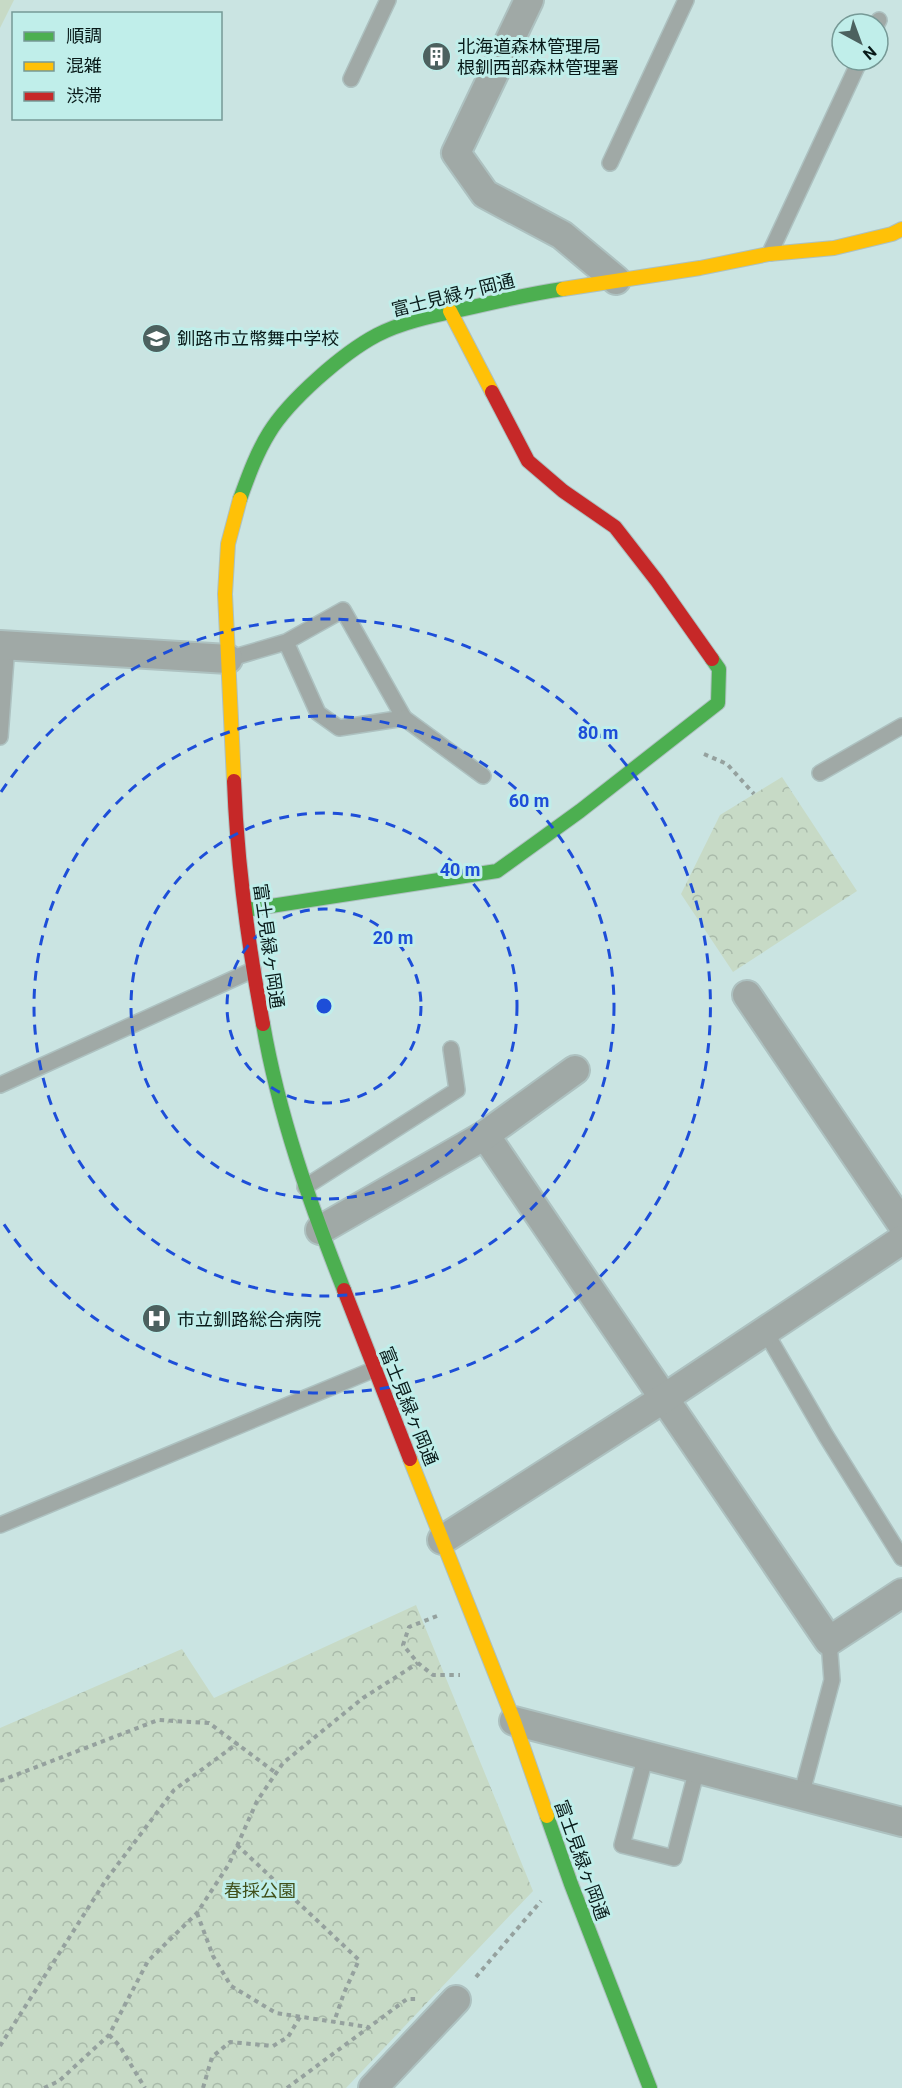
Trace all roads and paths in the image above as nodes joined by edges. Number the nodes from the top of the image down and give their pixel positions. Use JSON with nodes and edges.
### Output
{"nodes":[{"id":1,"x":388,"y":0,"type":"edge"},
{"id":2,"x":529,"y":0,"type":"edge"},
{"id":3,"x":686,"y":0,"type":"edge"},
{"id":4,"x":854,"y":72,"type":"edge"},
{"id":5,"x":351,"y":79,"type":"dead end"},
{"id":6,"x":610,"y":163,"type":"dead end"},
{"id":7,"x":902,"y":229,"type":"edge"},
{"id":8,"x":769,"y":254,"type":"junction"},
{"id":9,"x":616,"y":280,"type":"junction"},
{"id":10,"x":450,"y":311,"type":"junction"},
{"id":11,"x":286,"y":642,"type":"junction"},
{"id":12,"x":3,"y":645,"type":"edge"},
{"id":13,"x":228,"y":659,"type":"junction"},
{"id":14,"x":404,"y":718,"type":"junction"},
{"id":15,"x":902,"y":726,"type":"edge"},
{"id":16,"x":0,"y":728,"type":"edge"},
{"id":17,"x":668,"y":741,"type":"junction"},
{"id":18,"x":820,"y":773,"type":"dead end"},
{"id":19,"x":483,"y":776,"type":"dead end"},
{"id":20,"x":754,"y":794,"type":"dead end"},
{"id":21,"x":245,"y":910,"type":"junction"},
{"id":22,"x":253,"y":970,"type":"junction"},
{"id":23,"x":747,"y":995,"type":"dead end"},
{"id":24,"x":451,"y":1049,"type":"dead end"},
{"id":25,"x":575,"y":1070,"type":"dead end"},
{"id":26,"x":0,"y":1085,"type":"edge"},
{"id":27,"x":484,"y":1134,"type":"junction"},
{"id":28,"x":305,"y":1187,"type":"junction"},
{"id":29,"x":902,"y":1224,"type":"edge"},
{"id":30,"x":320,"y":1230,"type":"junction"},
{"id":31,"x":902,"y":1240,"type":"edge"},
{"id":32,"x":765,"y":1331,"type":"junction"},
{"id":33,"x":375,"y":1369,"type":"junction"},
{"id":34,"x":663,"y":1399,"type":"junction"},
{"id":35,"x":0,"y":1525,"type":"edge"},
{"id":36,"x":442,"y":1540,"type":"junction"},
{"id":37,"x":902,"y":1558,"type":"edge"},
{"id":38,"x":902,"y":1593,"type":"edge"},
{"id":39,"x":436,"y":1616,"type":"dead end"},
{"id":40,"x":829,"y":1641,"type":"junction"},
{"id":41,"x":418,"y":1663,"type":"junction"},
{"id":42,"x":460,"y":1675,"type":"dead end"},
{"id":43,"x":514,"y":1721,"type":"junction"},
{"id":44,"x":237,"y":1743,"type":"junction"},
{"id":45,"x":646,"y":1755,"type":"junction"},
{"id":46,"x":698,"y":1769,"type":"junction"},
{"id":47,"x":276,"y":1773,"type":"junction"},
{"id":48,"x":0,"y":1781,"type":"edge"},
{"id":49,"x":801,"y":1796,"type":"junction"},
{"id":50,"x":902,"y":1822,"type":"edge"},
{"id":51,"x":237,"y":1845,"type":"junction"},
{"id":52,"x":546,"y":1896,"type":"dead end"},
{"id":53,"x":197,"y":1913,"type":"junction"},
{"id":54,"x":456,"y":2000,"type":"junction"},
{"id":55,"x":300,"y":2017,"type":"junction"},
{"id":56,"x":334,"y":2022,"type":"junction"},
{"id":57,"x":369,"y":2027,"type":"junction"},
{"id":58,"x":109,"y":2035,"type":"junction"},
{"id":59,"x":0,"y":2046,"type":"edge"},
{"id":60,"x":44,"y":2088,"type":"edge"},
{"id":61,"x":145,"y":2088,"type":"edge"},
{"id":62,"x":203,"y":2088,"type":"edge"},
{"id":63,"x":287,"y":2088,"type":"edge"},
{"id":64,"x":373,"y":2088,"type":"edge"},
{"id":65,"x":650,"y":2088,"type":"edge"}],
"edges":[{"from":1,"to":5,"type":"lane"},
{"from":2,"to":9,"type":"street"},
{"from":3,"to":6,"type":"lane"},
{"from":4,"to":8,"type":"lane"},
{"from":7,"to":8,"type":"street","name":"富士見緑ヶ岡通"},
{"from":8,"to":9,"type":"street","name":"富士見緑ヶ岡通"},
{"from":9,"to":10,"type":"street","name":"富士見緑ヶ岡通"},
{"from":10,"to":13,"type":"street","name":"富士見緑ヶ岡通"},
{"from":10,"to":17,"type":"street"},
{"from":11,"to":13,"type":"lane"},
{"from":11,"to":14,"type":"lane"},
{"from":11,"to":14,"type":"lane"},
{"from":12,"to":13,"type":"street"},
{"from":12,"to":16,"type":"lane"},
{"from":13,"to":21,"type":"street","name":"富士見緑ヶ岡通"},
{"from":14,"to":19,"type":"lane"},
{"from":15,"to":18,"type":"lane"},
{"from":17,"to":20,"type":"path"},
{"from":17,"to":21,"type":"street"},
{"from":21,"to":22,"type":"street","name":"富士見緑ヶ岡通"},
{"from":22,"to":26,"type":"lane"},
{"from":22,"to":28,"type":"street","name":"富士見緑ヶ岡通"},
{"from":23,"to":29,"type":"street"},
{"from":24,"to":28,"type":"lane"},
{"from":25,"to":27,"type":"street"},
{"from":27,"to":30,"type":"street"},
{"from":27,"to":34,"type":"street"},
{"from":28,"to":30,"type":"street","name":"富士見緑ヶ岡通"},
{"from":30,"to":33,"type":"street","name":"富士見緑ヶ岡通"},
{"from":31,"to":32,"type":"street"},
{"from":32,"to":34,"type":"street"},
{"from":32,"to":37,"type":"lane"},
{"from":33,"to":35,"type":"lane"},
{"from":33,"to":36,"type":"street","name":"富士見緑ヶ岡通"},
{"from":34,"to":36,"type":"street"},
{"from":34,"to":40,"type":"street"},
{"from":36,"to":43,"type":"street","name":"富士見緑ヶ岡通"},
{"from":38,"to":40,"type":"street"},
{"from":39,"to":41,"type":"path"},
{"from":40,"to":49,"type":"lane"},
{"from":41,"to":42,"type":"path"},
{"from":41,"to":47,"type":"path"},
{"from":43,"to":45,"type":"street"},
{"from":43,"to":65,"type":"street","name":"富士見緑ヶ岡通"},
{"from":44,"to":47,"type":"path"},
{"from":44,"to":48,"type":"path"},
{"from":44,"to":59,"type":"path"},
{"from":45,"to":46,"type":"street"},
{"from":45,"to":46,"type":"lane"},
{"from":46,"to":49,"type":"street"},
{"from":47,"to":51,"type":"path"},
{"from":49,"to":50,"type":"street"},
{"from":51,"to":53,"type":"path"},
{"from":51,"to":56,"type":"path"},
{"from":52,"to":54,"type":"path"},
{"from":53,"to":55,"type":"path"},
{"from":53,"to":58,"type":"path"},
{"from":54,"to":57,"type":"path"},
{"from":54,"to":64,"type":"street"},
{"from":55,"to":56,"type":"path"},
{"from":55,"to":62,"type":"path"},
{"from":56,"to":57,"type":"path"},
{"from":57,"to":63,"type":"path"},
{"from":58,"to":60,"type":"path"},
{"from":58,"to":61,"type":"path"}]}
